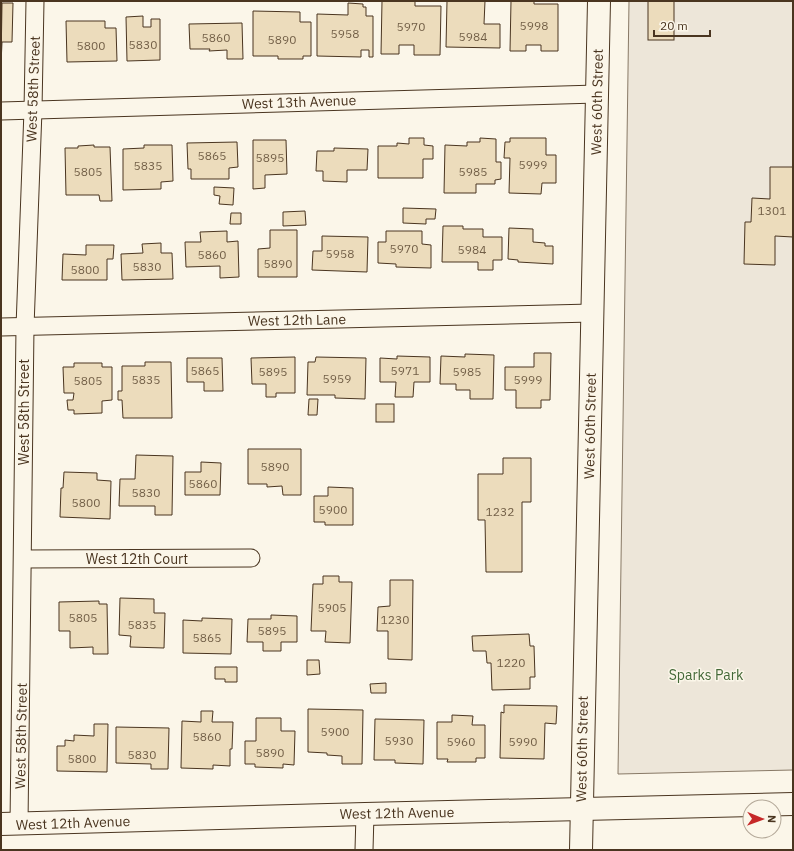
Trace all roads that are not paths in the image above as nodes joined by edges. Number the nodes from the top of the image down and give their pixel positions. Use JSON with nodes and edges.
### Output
{"nodes":[{"id":1,"x":35,"y":1,"type":"edge"},
{"id":2,"x":599,"y":1,"type":"edge"},
{"id":3,"x":597,"y":94,"type":"junction"},
{"id":4,"x":33,"y":110,"type":"junction"},
{"id":5,"x":1,"y":111,"type":"edge"},
{"id":6,"x":592,"y":313,"type":"junction"},
{"id":7,"x":1,"y":327,"type":"edge"},
{"id":8,"x":25,"y":327,"type":"junction"},
{"id":9,"x":251,"y":558,"type":"dead end"},
{"id":10,"x":23,"y":559,"type":"junction"},
{"id":11,"x":793,"y":804,"type":"edge"},
{"id":12,"x":581,"y":809,"type":"junction"},
{"id":13,"x":365,"y":814,"type":"junction"},
{"id":14,"x":10,"y":824,"type":"edge"},
{"id":15,"x":364,"y":850,"type":"edge"},
{"id":16,"x":581,"y":850,"type":"edge"}],
"edges":[{"from":1,"to":4,"type":"street","name":"West 58th Street"},
{"from":2,"to":3,"type":"street","name":"West 60th Street"},
{"from":3,"to":4,"type":"street","name":"West 13th Avenue"},
{"from":3,"to":6,"type":"street","name":"West 60th Street"},
{"from":4,"to":5,"type":"street","name":"West 13th Avenue"},
{"from":4,"to":8,"type":"street","name":"West 58th Street"},
{"from":6,"to":8,"type":"street","name":"West 12th Lane"},
{"from":6,"to":12,"type":"street","name":"West 60th Street"},
{"from":7,"to":8,"type":"street","name":"West 12th Lane"},
{"from":8,"to":10,"type":"street","name":"West 58th Street"},
{"from":9,"to":10,"type":"street","name":"West 12th Court"},
{"from":10,"to":14,"type":"street","name":"West 58th Street"},
{"from":11,"to":12,"type":"street","name":"West 12th Avenue"},
{"from":12,"to":13,"type":"street","name":"West 12th Avenue"},
{"from":12,"to":16,"type":"street","name":"West 60th Street"},
{"from":13,"to":14,"type":"street","name":"West 12th Avenue"},
{"from":13,"to":15,"type":"street"}]}
